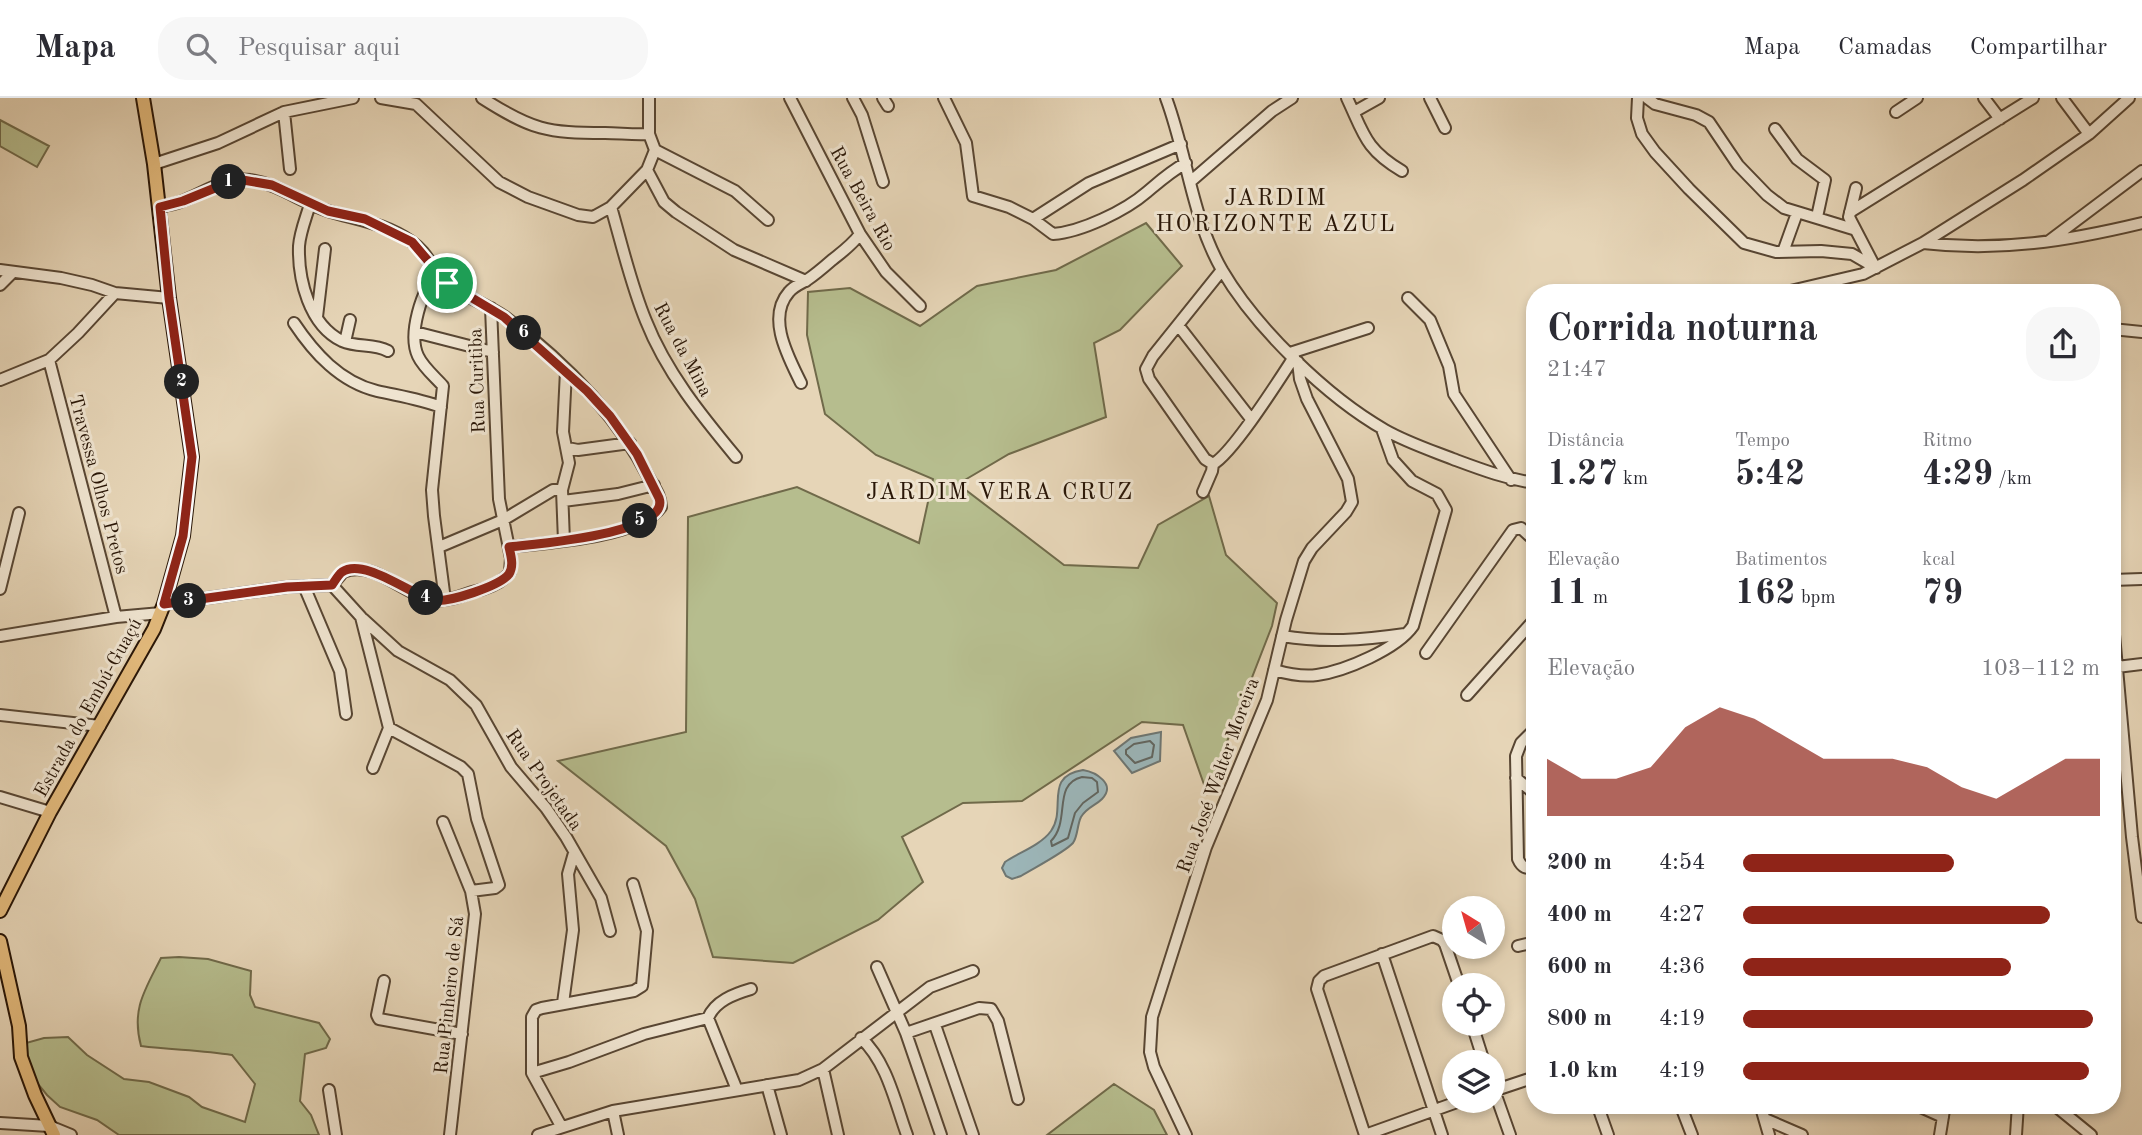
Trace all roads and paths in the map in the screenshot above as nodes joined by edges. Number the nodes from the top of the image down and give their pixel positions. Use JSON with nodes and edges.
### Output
{"nodes":[{"id":1,"x":143,"y":98,"type":"edge"},
{"id":2,"x":353,"y":98,"type":"edge"},
{"id":3,"x":381,"y":98,"type":"edge"},
{"id":4,"x":482,"y":98,"type":"edge"},
{"id":5,"x":649,"y":98,"type":"edge"},
{"id":6,"x":790,"y":98,"type":"edge"},
{"id":7,"x":853,"y":98,"type":"edge"},
{"id":8,"x":944,"y":98,"type":"edge"},
{"id":9,"x":1166,"y":98,"type":"edge"},
{"id":10,"x":1292,"y":98,"type":"edge"},
{"id":11,"x":1347,"y":98,"type":"edge"},
{"id":12,"x":1379,"y":98,"type":"edge"},
{"id":13,"x":1430,"y":98,"type":"edge"},
{"id":14,"x":1638,"y":98,"type":"edge"},
{"id":15,"x":1647,"y":98,"type":"edge"},
{"id":16,"x":1917,"y":98,"type":"edge"},
{"id":17,"x":1984,"y":98,"type":"edge"},
{"id":18,"x":2033,"y":98,"type":"edge"},
{"id":19,"x":2062,"y":98,"type":"edge"},
{"id":20,"x":2129,"y":98,"type":"edge"},
{"id":21,"x":308,"y":102,"type":"edge"},
{"id":22,"x":284,"y":112,"type":"junction"},
{"id":23,"x":1354,"y":112,"type":"junction"},
{"id":24,"x":1896,"y":112,"type":"dead end"},
{"id":25,"x":2000,"y":120,"type":"junction"},
{"id":26,"x":1445,"y":128,"type":"dead end"},
{"id":27,"x":1775,"y":129,"type":"dead end"},
{"id":28,"x":649,"y":134,"type":"junction"},
{"id":29,"x":2089,"y":134,"type":"junction"},
{"id":30,"x":1181,"y":144,"type":"junction"},
{"id":31,"x":655,"y":150,"type":"junction"},
{"id":32,"x":1186,"y":163,"type":"junction"},
{"id":33,"x":154,"y":164,"type":"junction"},
{"id":34,"x":290,"y":169,"type":"dead end"},
{"id":35,"x":647,"y":170,"type":"junction"},
{"id":36,"x":1402,"y":171,"type":"dead end"},
{"id":37,"x":2142,"y":171,"type":"edge"},
{"id":38,"x":883,"y":182,"type":"dead end"},
{"id":39,"x":1190,"y":182,"type":"junction"},
{"id":40,"x":1856,"y":188,"type":"dead end"},
{"id":41,"x":310,"y":204,"type":"junction"},
{"id":42,"x":160,"y":207,"type":"junction"},
{"id":43,"x":611,"y":207,"type":"junction"},
{"id":44,"x":1850,"y":212,"type":"junction"},
{"id":45,"x":1797,"y":213,"type":"junction"},
{"id":46,"x":1817,"y":217,"type":"junction"},
{"id":47,"x":1033,"y":219,"type":"junction"},
{"id":48,"x":768,"y":220,"type":"dead end"},
{"id":49,"x":2142,"y":223,"type":"edge"},
{"id":50,"x":1853,"y":229,"type":"junction"},
{"id":51,"x":860,"y":234,"type":"junction"},
{"id":52,"x":1923,"y":243,"type":"junction"},
{"id":53,"x":2046,"y":243,"type":"junction"},
{"id":54,"x":325,"y":249,"type":"dead end"},
{"id":55,"x":1783,"y":252,"type":"junction"},
{"id":56,"x":1876,"y":268,"type":"junction"},
{"id":57,"x":0,"y":270,"type":"edge"},
{"id":58,"x":1222,"y":270,"type":"junction"},
{"id":59,"x":12,"y":272,"type":"junction"},
{"id":60,"x":438,"y":274,"type":"junction"},
{"id":61,"x":806,"y":281,"type":"junction"},
{"id":62,"x":1827,"y":284,"type":"edge"},
{"id":63,"x":0,"y":285,"type":"edge"},
{"id":64,"x":116,"y":293,"type":"junction"},
{"id":65,"x":169,"y":298,"type":"junction"},
{"id":66,"x":1408,"y":298,"type":"dead end"},
{"id":67,"x":920,"y":306,"type":"dead end"},
{"id":68,"x":491,"y":308,"type":"junction"},
{"id":69,"x":317,"y":317,"type":"junction"},
{"id":70,"x":350,"y":320,"type":"dead end"},
{"id":71,"x":294,"y":323,"type":"dead end"},
{"id":72,"x":1178,"y":326,"type":"junction"},
{"id":73,"x":1368,"y":328,"type":"dead end"},
{"id":74,"x":2121,"y":330,"type":"edge"},
{"id":75,"x":415,"y":332,"type":"junction"},
{"id":76,"x":2142,"y":332,"type":"edge"},
{"id":77,"x":345,"y":342,"type":"junction"},
{"id":78,"x":388,"y":351,"type":"dead end"},
{"id":79,"x":493,"y":352,"type":"junction"},
{"id":80,"x":1294,"y":357,"type":"junction"},
{"id":81,"x":49,"y":360,"type":"junction"},
{"id":82,"x":566,"y":371,"type":"junction"},
{"id":83,"x":0,"y":380,"type":"edge"},
{"id":84,"x":802,"y":383,"type":"dead end"},
{"id":85,"x":441,"y":407,"type":"junction"},
{"id":86,"x":1251,"y":419,"type":"junction"},
{"id":87,"x":1382,"y":429,"type":"junction"},
{"id":88,"x":630,"y":443,"type":"junction"},
{"id":89,"x":568,"y":449,"type":"junction"},
{"id":90,"x":736,"y":457,"type":"dead end"},
{"id":91,"x":1213,"y":464,"type":"junction"},
{"id":92,"x":1511,"y":480,"type":"junction"},
{"id":93,"x":1526,"y":482,"type":"edge"},
{"id":94,"x":654,"y":485,"type":"junction"},
{"id":95,"x":1203,"y":492,"type":"dead end"},
{"id":96,"x":562,"y":496,"type":"junction"},
{"id":97,"x":19,"y":513,"type":"dead end"},
{"id":98,"x":503,"y":520,"type":"junction"},
{"id":99,"x":1526,"y":533,"type":"edge"},
{"id":100,"x":564,"y":541,"type":"junction"},
{"id":101,"x":439,"y":547,"type":"junction"},
{"id":102,"x":509,"y":547,"type":"junction"},
{"id":103,"x":2142,"y":579,"type":"edge"},
{"id":104,"x":2121,"y":580,"type":"edge"},
{"id":105,"x":332,"y":585,"type":"junction"},
{"id":106,"x":303,"y":586,"type":"junction"},
{"id":107,"x":0,"y":589,"type":"edge"},
{"id":108,"x":446,"y":600,"type":"junction"},
{"id":109,"x":163,"y":608,"type":"junction"},
{"id":110,"x":116,"y":617,"type":"junction"},
{"id":111,"x":361,"y":617,"type":"junction"},
{"id":112,"x":1526,"y":629,"type":"edge"},
{"id":113,"x":1407,"y":634,"type":"junction"},
{"id":114,"x":0,"y":636,"type":"edge"},
{"id":115,"x":1282,"y":636,"type":"junction"},
{"id":116,"x":1426,"y":653,"type":"dead end"},
{"id":117,"x":2142,"y":664,"type":"edge"},
{"id":118,"x":2121,"y":667,"type":"edge"},
{"id":119,"x":1274,"y":670,"type":"junction"},
{"id":120,"x":1467,"y":695,"type":"dead end"},
{"id":121,"x":2121,"y":712,"type":"edge"},
{"id":122,"x":346,"y":714,"type":"dead end"},
{"id":123,"x":0,"y":715,"type":"edge"},
{"id":124,"x":100,"y":726,"type":"junction"},
{"id":125,"x":389,"y":728,"type":"junction"},
{"id":126,"x":1526,"y":739,"type":"edge"},
{"id":127,"x":373,"y":768,"type":"dead end"},
{"id":128,"x":1516,"y":778,"type":"junction"},
{"id":129,"x":1526,"y":786,"type":"edge"},
{"id":130,"x":0,"y":797,"type":"edge"},
{"id":131,"x":50,"y":812,"type":"junction"},
{"id":132,"x":443,"y":822,"type":"dead end"},
{"id":133,"x":574,"y":853,"type":"junction"},
{"id":134,"x":1526,"y":868,"type":"edge"},
{"id":135,"x":633,"y":884,"type":"dead end"},
{"id":136,"x":471,"y":891,"type":"junction"},
{"id":137,"x":0,"y":912,"type":"edge"},
{"id":138,"x":2142,"y":917,"type":"edge"},
{"id":139,"x":610,"y":931,"type":"dead end"},
{"id":140,"x":0,"y":941,"type":"edge"},
{"id":141,"x":1526,"y":944,"type":"edge"},
{"id":142,"x":1518,"y":946,"type":"dead end"},
{"id":143,"x":1382,"y":954,"type":"junction"},
{"id":144,"x":877,"y":967,"type":"dead end"},
{"id":145,"x":972,"y":971,"type":"dead end"},
{"id":146,"x":1454,"y":973,"type":"edge"},
{"id":147,"x":384,"y":981,"type":"dead end"},
{"id":148,"x":751,"y":989,"type":"dead end"},
{"id":149,"x":562,"y":1003,"type":"junction"},
{"id":150,"x":898,"y":1014,"type":"junction"},
{"id":151,"x":708,"y":1018,"type":"junction"},
{"id":152,"x":935,"y":1025,"type":"junction"},
{"id":153,"x":906,"y":1033,"type":"junction"},
{"id":154,"x":462,"y":1034,"type":"junction"},
{"id":155,"x":861,"y":1038,"type":"junction"},
{"id":156,"x":823,"y":1069,"type":"junction"},
{"id":157,"x":532,"y":1073,"type":"junction"},
{"id":158,"x":1526,"y":1080,"type":"edge"},
{"id":159,"x":767,"y":1085,"type":"junction"},
{"id":160,"x":1505,"y":1086,"type":"edge"},
{"id":161,"x":329,"y":1090,"type":"dead end"},
{"id":162,"x":737,"y":1090,"type":"junction"},
{"id":163,"x":1018,"y":1099,"type":"dead end"},
{"id":164,"x":1442,"y":1106,"type":"edge"},
{"id":165,"x":1433,"y":1109,"type":"junction"},
{"id":166,"x":613,"y":1111,"type":"junction"},
{"id":167,"x":1502,"y":1113,"type":"edge"},
{"id":168,"x":1600,"y":1114,"type":"edge"},
{"id":169,"x":1684,"y":1114,"type":"edge"},
{"id":170,"x":1763,"y":1114,"type":"edge"},
{"id":171,"x":1936,"y":1114,"type":"edge"},
{"id":172,"x":1943,"y":1114,"type":"edge"},
{"id":173,"x":2018,"y":1114,"type":"edge"},
{"id":174,"x":2065,"y":1114,"type":"edge"},
{"id":175,"x":1943,"y":1117,"type":"junction"},
{"id":176,"x":1765,"y":1119,"type":"junction"},
{"id":177,"x":0,"y":1123,"type":"edge"},
{"id":178,"x":561,"y":1126,"type":"junction"},
{"id":179,"x":52,"y":1130,"type":"edge"},
{"id":180,"x":71,"y":1135,"type":"edge"},
{"id":181,"x":336,"y":1135,"type":"edge"},
{"id":182,"x":450,"y":1135,"type":"edge"},
{"id":183,"x":538,"y":1135,"type":"edge"},
{"id":184,"x":618,"y":1135,"type":"edge"},
{"id":185,"x":781,"y":1135,"type":"edge"},
{"id":186,"x":838,"y":1135,"type":"edge"},
{"id":187,"x":907,"y":1135,"type":"edge"},
{"id":188,"x":941,"y":1135,"type":"edge"},
{"id":189,"x":973,"y":1135,"type":"edge"},
{"id":190,"x":1186,"y":1135,"type":"edge"},
{"id":191,"x":1365,"y":1135,"type":"edge"},
{"id":192,"x":1442,"y":1135,"type":"edge"},
{"id":193,"x":1510,"y":1135,"type":"edge"},
{"id":194,"x":1607,"y":1135,"type":"edge"},
{"id":195,"x":1692,"y":1135,"type":"edge"},
{"id":196,"x":1769,"y":1135,"type":"edge"},
{"id":197,"x":1802,"y":1135,"type":"edge"},
{"id":198,"x":1940,"y":1135,"type":"edge"},
{"id":199,"x":2017,"y":1135,"type":"edge"},
{"id":200,"x":2091,"y":1135,"type":"edge"}],
"edges":[{"from":1,"to":33,"type":"main road","name":"Estrada do Embú-Guaçú"},
{"from":2,"to":21,"type":"street"},
{"from":3,"to":43,"type":"street"},
{"from":4,"to":28,"type":"street"},
{"from":5,"to":28,"type":"street"},
{"from":6,"to":51,"type":"street","name":"Rua Beira Rio"},
{"from":7,"to":38,"type":"street"},
{"from":8,"to":47,"type":"street"},
{"from":9,"to":30,"type":"street"},
{"from":10,"to":39,"type":"street"},
{"from":11,"to":23,"type":"street"},
{"from":12,"to":23,"type":"street"},
{"from":13,"to":26,"type":"street"},
{"from":14,"to":55,"type":"street"},
{"from":15,"to":45,"type":"street"},
{"from":16,"to":24,"type":"street"},
{"from":17,"to":25,"type":"street"},
{"from":18,"to":25,"type":"street"},
{"from":19,"to":29,"type":"street"},
{"from":20,"to":29,"type":"street"},
{"from":21,"to":22,"type":"street"},
{"from":22,"to":33,"type":"street"},
{"from":22,"to":34,"type":"street"},
{"from":23,"to":36,"type":"street"},
{"from":25,"to":44,"type":"street"},
{"from":27,"to":46,"type":"street"},
{"from":28,"to":31,"type":"street"},
{"from":29,"to":52,"type":"street"},
{"from":30,"to":32,"type":"street"},
{"from":30,"to":47,"type":"street"},
{"from":31,"to":35,"type":"street"},
{"from":31,"to":48,"type":"street"},
{"from":32,"to":39,"type":"street"},
{"from":32,"to":47,"type":"street"},
{"from":33,"to":42,"type":"main road","name":"Estrada do Embú-Guaçú"},
{"from":35,"to":43,"type":"street"},
{"from":35,"to":61,"type":"street"},
{"from":37,"to":53,"type":"street"},
{"from":39,"to":58,"type":"street"},
{"from":40,"to":44,"type":"street"},
{"from":41,"to":42,"type":"street"},
{"from":41,"to":60,"type":"street"},
{"from":41,"to":69,"type":"street"},
{"from":42,"to":65,"type":"main road","name":"Estrada do Embú-Guaçú"},
{"from":43,"to":90,"type":"street","name":"Rua da Mina"},
{"from":44,"to":50,"type":"street"},
{"from":45,"to":46,"type":"street"},
{"from":45,"to":55,"type":"street"},
{"from":46,"to":50,"type":"street"},
{"from":49,"to":53,"type":"street"},
{"from":50,"to":56,"type":"street"},
{"from":51,"to":61,"type":"street"},
{"from":51,"to":67,"type":"street","name":"Rua Beira Rio"},
{"from":52,"to":53,"type":"street"},
{"from":52,"to":56,"type":"street"},
{"from":54,"to":69,"type":"street"},
{"from":55,"to":56,"type":"street"},
{"from":56,"to":62,"type":"street"},
{"from":57,"to":59,"type":"street"},
{"from":58,"to":72,"type":"street"},
{"from":58,"to":80,"type":"street"},
{"from":59,"to":63,"type":"street"},
{"from":59,"to":64,"type":"street"},
{"from":60,"to":68,"type":"street"},
{"from":60,"to":75,"type":"street"},
{"from":61,"to":84,"type":"street"},
{"from":64,"to":65,"type":"street"},
{"from":64,"to":81,"type":"street"},
{"from":65,"to":109,"type":"main road","name":"Estrada do Embú-Guaçú"},
{"from":66,"to":92,"type":"street"},
{"from":68,"to":79,"type":"street","name":"Rua Curitiba"},
{"from":68,"to":82,"type":"street","name":"Rua Curitiba"},
{"from":69,"to":77,"type":"street"},
{"from":70,"to":77,"type":"street"},
{"from":71,"to":85,"type":"street"},
{"from":72,"to":86,"type":"street"},
{"from":72,"to":91,"type":"street"},
{"from":73,"to":80,"type":"street"},
{"from":74,"to":76,"type":"street"},
{"from":75,"to":79,"type":"street"},
{"from":75,"to":85,"type":"street"},
{"from":77,"to":78,"type":"street"},
{"from":79,"to":98,"type":"street","name":"Rua Curitiba"},
{"from":80,"to":86,"type":"street"},
{"from":80,"to":87,"type":"street"},
{"from":80,"to":115,"type":"street","name":"Rua José Walter Moreira"},
{"from":81,"to":83,"type":"street"},
{"from":81,"to":110,"type":"street","name":"Travessa Olhos Pretos"},
{"from":82,"to":88,"type":"street","name":"Rua Curitiba"},
{"from":82,"to":89,"type":"street"},
{"from":85,"to":101,"type":"street"},
{"from":86,"to":91,"type":"street"},
{"from":87,"to":92,"type":"street"},
{"from":87,"to":113,"type":"street"},
{"from":88,"to":89,"type":"street"},
{"from":88,"to":94,"type":"street","name":"Rua Curitiba"},
{"from":89,"to":96,"type":"street"},
{"from":91,"to":95,"type":"street"},
{"from":92,"to":93,"type":"street"},
{"from":94,"to":96,"type":"street"},
{"from":94,"to":100,"type":"street"},
{"from":96,"to":98,"type":"street"},
{"from":96,"to":100,"type":"street"},
{"from":97,"to":107,"type":"street"},
{"from":98,"to":101,"type":"street"},
{"from":98,"to":102,"type":"street","name":"Rua Curitiba"},
{"from":99,"to":116,"type":"street"},
{"from":100,"to":102,"type":"street"},
{"from":101,"to":108,"type":"street"},
{"from":102,"to":108,"type":"street"},
{"from":103,"to":104,"type":"street"},
{"from":105,"to":106,"type":"street"},
{"from":105,"to":108,"type":"street"},
{"from":105,"to":111,"type":"street","name":"Rua Projetada"},
{"from":106,"to":109,"type":"street"},
{"from":106,"to":122,"type":"street"},
{"from":109,"to":110,"type":"street"},
{"from":109,"to":124,"type":"main road","name":"Estrada do Embú-Guaçú"},
{"from":110,"to":114,"type":"street"},
{"from":111,"to":125,"type":"street","name":"Rua Projetada"},
{"from":111,"to":133,"type":"street","name":"Rua Projetada"},
{"from":112,"to":120,"type":"street"},
{"from":113,"to":115,"type":"street"},
{"from":113,"to":119,"type":"street"},
{"from":115,"to":119,"type":"street","name":"Rua José Walter Moreira"},
{"from":117,"to":118,"type":"street"},
{"from":119,"to":190,"type":"street","name":"Rua José Walter Moreira"},
{"from":121,"to":138,"type":"street"},
{"from":123,"to":124,"type":"street"},
{"from":124,"to":131,"type":"main road","name":"Estrada do Embú-Guaçú"},
{"from":125,"to":127,"type":"street"},
{"from":125,"to":136,"type":"street"},
{"from":126,"to":128,"type":"street"},
{"from":128,"to":129,"type":"street"},
{"from":128,"to":134,"type":"street"},
{"from":130,"to":131,"type":"street"},
{"from":131,"to":137,"type":"main road","name":"Estrada do Embú-Guaçú"},
{"from":132,"to":136,"type":"street","name":"Rua Pinheiro de Sá"},
{"from":133,"to":139,"type":"street","name":"Rua Projetada"},
{"from":133,"to":149,"type":"street"},
{"from":135,"to":149,"type":"street"},
{"from":136,"to":154,"type":"street","name":"Rua Pinheiro de Sá"},
{"from":140,"to":179,"type":"main road"},
{"from":141,"to":142,"type":"street"},
{"from":143,"to":146,"type":"street"},
{"from":143,"to":165,"type":"street"},
{"from":143,"to":191,"type":"street"},
{"from":144,"to":150,"type":"street"},
{"from":145,"to":150,"type":"street"},
{"from":147,"to":154,"type":"street"},
{"from":148,"to":151,"type":"street"},
{"from":149,"to":157,"type":"street"},
{"from":150,"to":153,"type":"street"},
{"from":150,"to":155,"type":"street"},
{"from":151,"to":157,"type":"street"},
{"from":151,"to":162,"type":"street"},
{"from":152,"to":153,"type":"street"},
{"from":152,"to":163,"type":"street"},
{"from":152,"to":189,"type":"street"},
{"from":153,"to":188,"type":"street"},
{"from":154,"to":182,"type":"street","name":"Rua Pinheiro de Sá"},
{"from":155,"to":156,"type":"street"},
{"from":155,"to":187,"type":"street"},
{"from":156,"to":159,"type":"street"},
{"from":156,"to":186,"type":"street"},
{"from":157,"to":178,"type":"street"},
{"from":158,"to":160,"type":"street"},
{"from":159,"to":162,"type":"street"},
{"from":159,"to":185,"type":"street"},
{"from":161,"to":181,"type":"street"},
{"from":162,"to":166,"type":"street"},
{"from":164,"to":165,"type":"street"},
{"from":165,"to":191,"type":"street"},
{"from":165,"to":192,"type":"street"},
{"from":166,"to":178,"type":"street"},
{"from":166,"to":184,"type":"street"},
{"from":167,"to":193,"type":"street"},
{"from":168,"to":194,"type":"street"},
{"from":169,"to":195,"type":"street"},
{"from":170,"to":176,"type":"street"},
{"from":171,"to":175,"type":"street"},
{"from":172,"to":175,"type":"street"},
{"from":173,"to":199,"type":"street"},
{"from":174,"to":200,"type":"street"},
{"from":175,"to":198,"type":"street"},
{"from":176,"to":196,"type":"street"},
{"from":176,"to":197,"type":"street"},
{"from":177,"to":179,"type":"street"},
{"from":178,"to":183,"type":"street"},
{"from":179,"to":180,"type":"street"}]}
